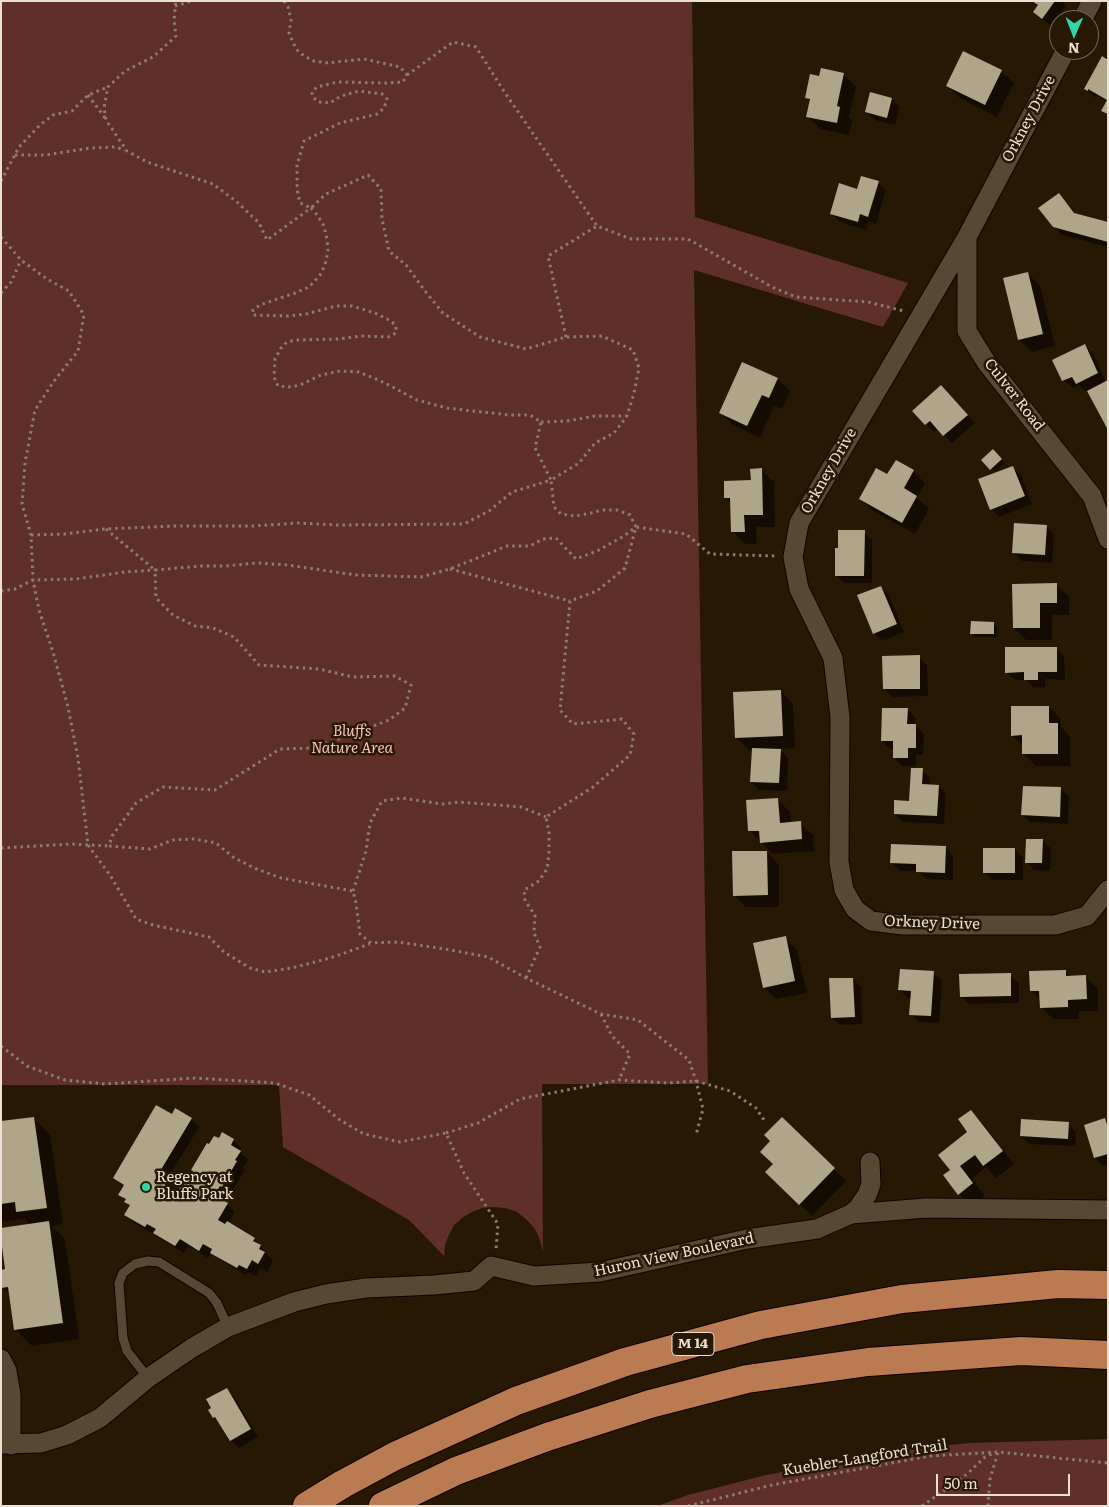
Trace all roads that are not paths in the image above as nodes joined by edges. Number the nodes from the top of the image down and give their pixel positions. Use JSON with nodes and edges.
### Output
{"nodes":[{"id":1,"x":1061,"y":60,"type":"edge"},
{"id":2,"x":967,"y":237,"type":"junction"},
{"id":3,"x":1108,"y":539,"type":"edge"},
{"id":4,"x":1108,"y":890,"type":"edge"},
{"id":5,"x":870,"y":1162,"type":"dead end"},
{"id":6,"x":1108,"y":1210,"type":"edge"},
{"id":7,"x":851,"y":1214,"type":"junction"},
{"id":8,"x":1108,"y":1285,"type":"edge"},
{"id":9,"x":228,"y":1327,"type":"junction"},
{"id":10,"x":1108,"y":1354,"type":"edge"},
{"id":11,"x":1,"y":1359,"type":"edge"},
{"id":12,"x":148,"y":1378,"type":"junction"},
{"id":13,"x":6,"y":1445,"type":"edge"},
{"id":14,"x":307,"y":1506,"type":"edge"},
{"id":15,"x":383,"y":1506,"type":"edge"}],
"edges":[{"from":1,"to":2,"type":"street","name":"Orkney Drive"},
{"from":2,"to":3,"type":"street","name":"Culver Road"},
{"from":2,"to":4,"type":"street","name":"Orkney Drive"},
{"from":5,"to":7,"type":"street","name":"Huron View Boulevard"},
{"from":6,"to":7,"type":"street","name":"Huron View Boulevard"},
{"from":7,"to":9,"type":"street","name":"Huron View Boulevard"},
{"from":8,"to":14,"type":"highway","number":"M 14"},
{"from":9,"to":12,"type":"street"},
{"from":9,"to":12,"type":"lane"},
{"from":10,"to":15,"type":"highway"},
{"from":11,"to":13,"type":"street"},
{"from":12,"to":13,"type":"street"}]}
